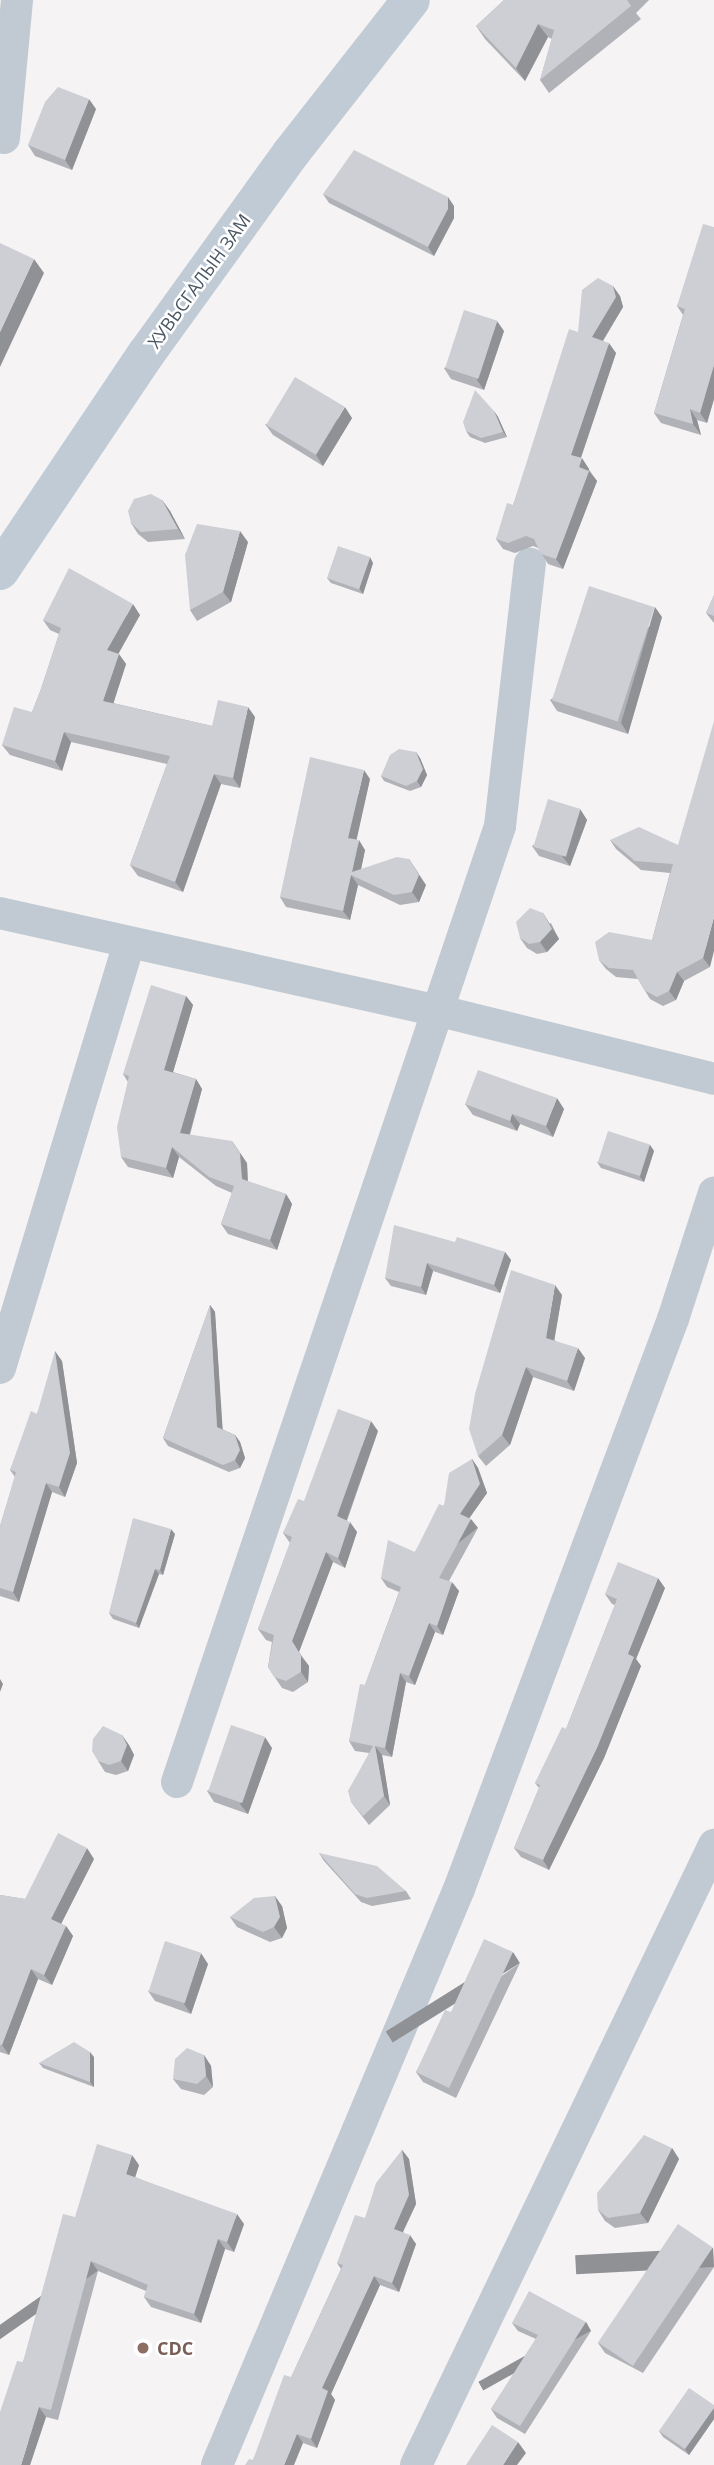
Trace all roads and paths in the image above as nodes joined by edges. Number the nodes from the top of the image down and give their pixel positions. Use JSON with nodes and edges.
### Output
{"nodes":[{"id":1,"x":17,"y":0,"type":"edge"},
{"id":2,"x":411,"y":0,"type":"edge"},
{"id":3,"x":4,"y":138,"type":"dead end"},
{"id":4,"x":530,"y":565,"type":"dead end"},
{"id":5,"x":0,"y":571,"type":"edge"},
{"id":6,"x":0,"y":913,"type":"edge"},
{"id":7,"x":129,"y":943,"type":"junction"},
{"id":8,"x":440,"y":1011,"type":"junction"},
{"id":9,"x":714,"y":1079,"type":"edge"},
{"id":10,"x":714,"y":1193,"type":"edge"},
{"id":11,"x":0,"y":1368,"type":"edge"},
{"id":12,"x":177,"y":1782,"type":"dead end"},
{"id":13,"x":714,"y":1845,"type":"edge"},
{"id":14,"x":217,"y":2465,"type":"edge"},
{"id":15,"x":416,"y":2465,"type":"edge"}],
"edges":[{"from":1,"to":3,"type":"street"},
{"from":2,"to":5,"type":"main road","name":"ХУВЬСГАЛЫН ЗАМ"},
{"from":4,"to":8,"type":"street"},
{"from":6,"to":7,"type":"street"},
{"from":7,"to":8,"type":"street"},
{"from":7,"to":11,"type":"street"},
{"from":8,"to":9,"type":"street"},
{"from":8,"to":12,"type":"street"},
{"from":10,"to":14,"type":"street"},
{"from":13,"to":15,"type":"street"}]}
